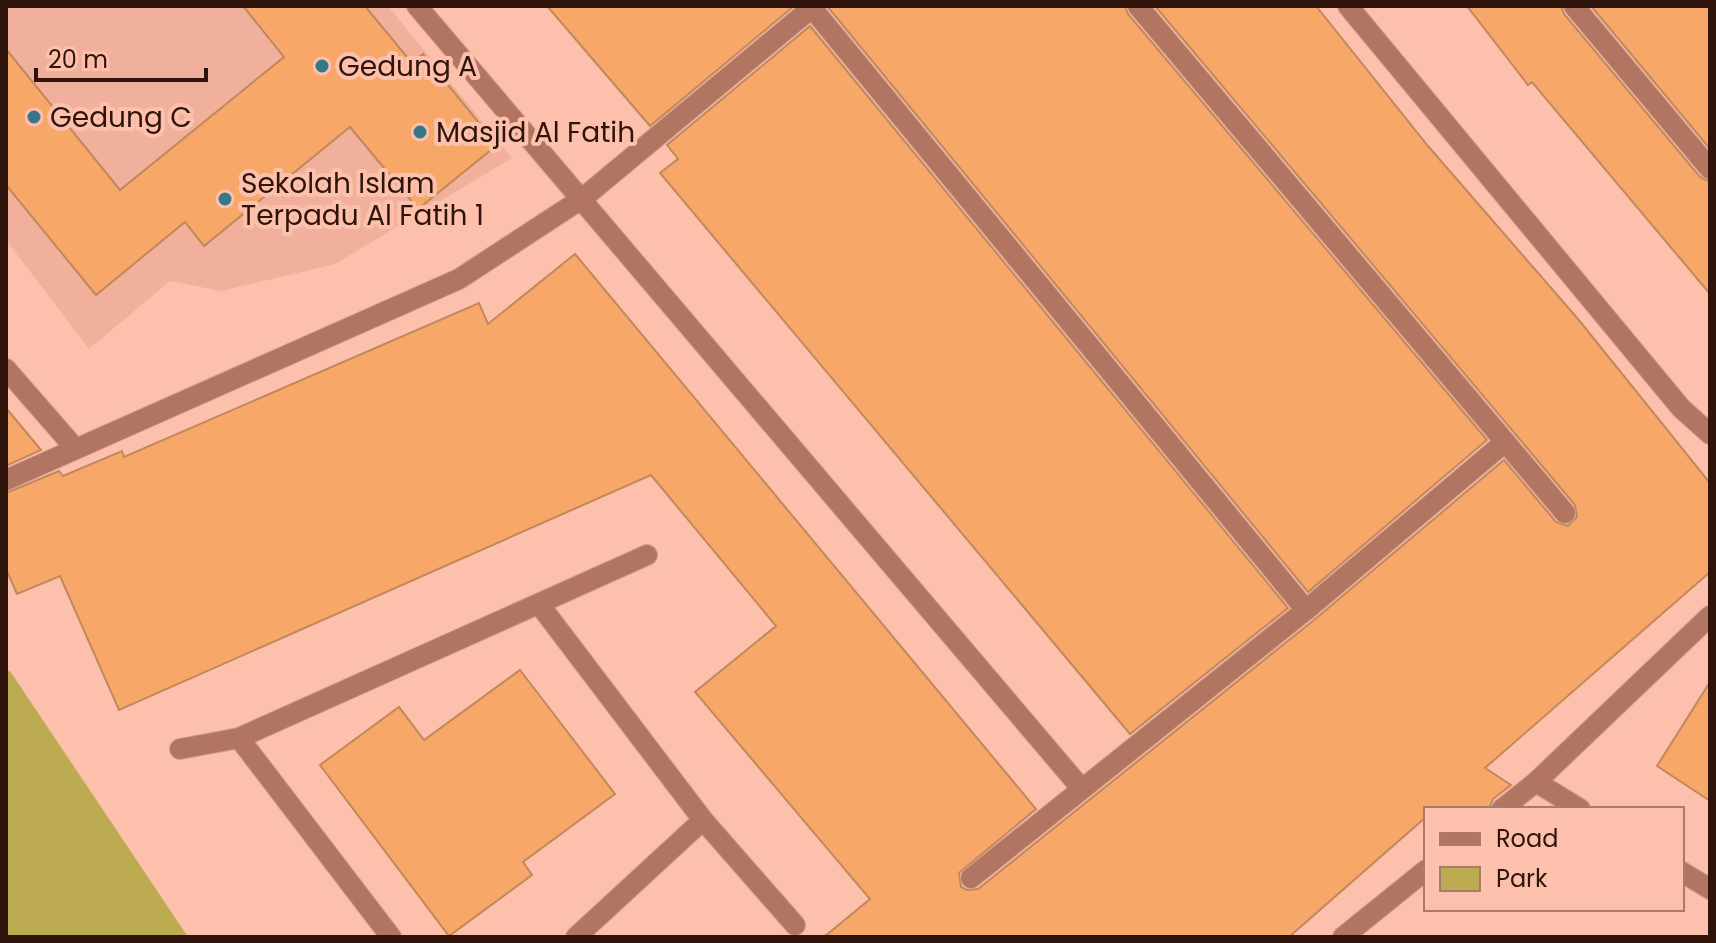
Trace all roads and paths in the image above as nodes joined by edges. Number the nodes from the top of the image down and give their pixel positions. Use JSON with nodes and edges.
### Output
{"nodes":[{"id":1,"x":417,"y":6,"type":"edge"},
{"id":2,"x":1138,"y":6,"type":"edge"},
{"id":3,"x":1348,"y":6,"type":"edge"},
{"id":4,"x":1574,"y":6,"type":"edge"},
{"id":5,"x":813,"y":7,"type":"edge"},
{"id":6,"x":1710,"y":169,"type":"edge"},
{"id":7,"x":583,"y":198,"type":"junction"},
{"id":8,"x":6,"y":369,"type":"edge"},
{"id":9,"x":1710,"y":434,"type":"edge"},
{"id":10,"x":1505,"y":442,"type":"junction"},
{"id":11,"x":74,"y":447,"type":"junction"},
{"id":12,"x":6,"y":480,"type":"edge"},
{"id":13,"x":1565,"y":513,"type":"dead end"},
{"id":14,"x":647,"y":555,"type":"dead end"},
{"id":15,"x":539,"y":604,"type":"junction"},
{"id":16,"x":1306,"y":610,"type":"junction"},
{"id":17,"x":1710,"y":616,"type":"edge"},
{"id":18,"x":239,"y":738,"type":"junction"},
{"id":19,"x":180,"y":749,"type":"dead end"},
{"id":20,"x":1536,"y":782,"type":"junction"},
{"id":21,"x":1081,"y":788,"type":"junction"},
{"id":22,"x":1505,"y":807,"type":"edge"},
{"id":23,"x":1577,"y":807,"type":"edge"},
{"id":24,"x":703,"y":820,"type":"junction"},
{"id":25,"x":1424,"y":872,"type":"edge"},
{"id":26,"x":1684,"y":873,"type":"edge"},
{"id":27,"x":971,"y":878,"type":"dead end"},
{"id":28,"x":1710,"y":889,"type":"edge"},
{"id":29,"x":795,"y":925,"type":"dead end"},
{"id":30,"x":391,"y":937,"type":"edge"},
{"id":31,"x":576,"y":937,"type":"edge"},
{"id":32,"x":1343,"y":937,"type":"edge"}],
"edges":[{"from":1,"to":7,"type":"street"},
{"from":2,"to":10,"type":"street"},
{"from":3,"to":9,"type":"street"},
{"from":4,"to":6,"type":"street"},
{"from":5,"to":7,"type":"street"},
{"from":5,"to":16,"type":"street"},
{"from":7,"to":11,"type":"street"},
{"from":7,"to":21,"type":"street"},
{"from":8,"to":11,"type":"street"},
{"from":10,"to":13,"type":"street"},
{"from":10,"to":16,"type":"street"},
{"from":11,"to":12,"type":"street"},
{"from":14,"to":15,"type":"street"},
{"from":15,"to":18,"type":"street"},
{"from":15,"to":24,"type":"street"},
{"from":16,"to":21,"type":"street"},
{"from":17,"to":20,"type":"street"},
{"from":18,"to":19,"type":"street"},
{"from":18,"to":30,"type":"street"},
{"from":20,"to":22,"type":"street"},
{"from":20,"to":23,"type":"street"},
{"from":21,"to":27,"type":"street"},
{"from":24,"to":29,"type":"street"},
{"from":24,"to":31,"type":"street"},
{"from":25,"to":32,"type":"street"},
{"from":26,"to":28,"type":"street"}]}
